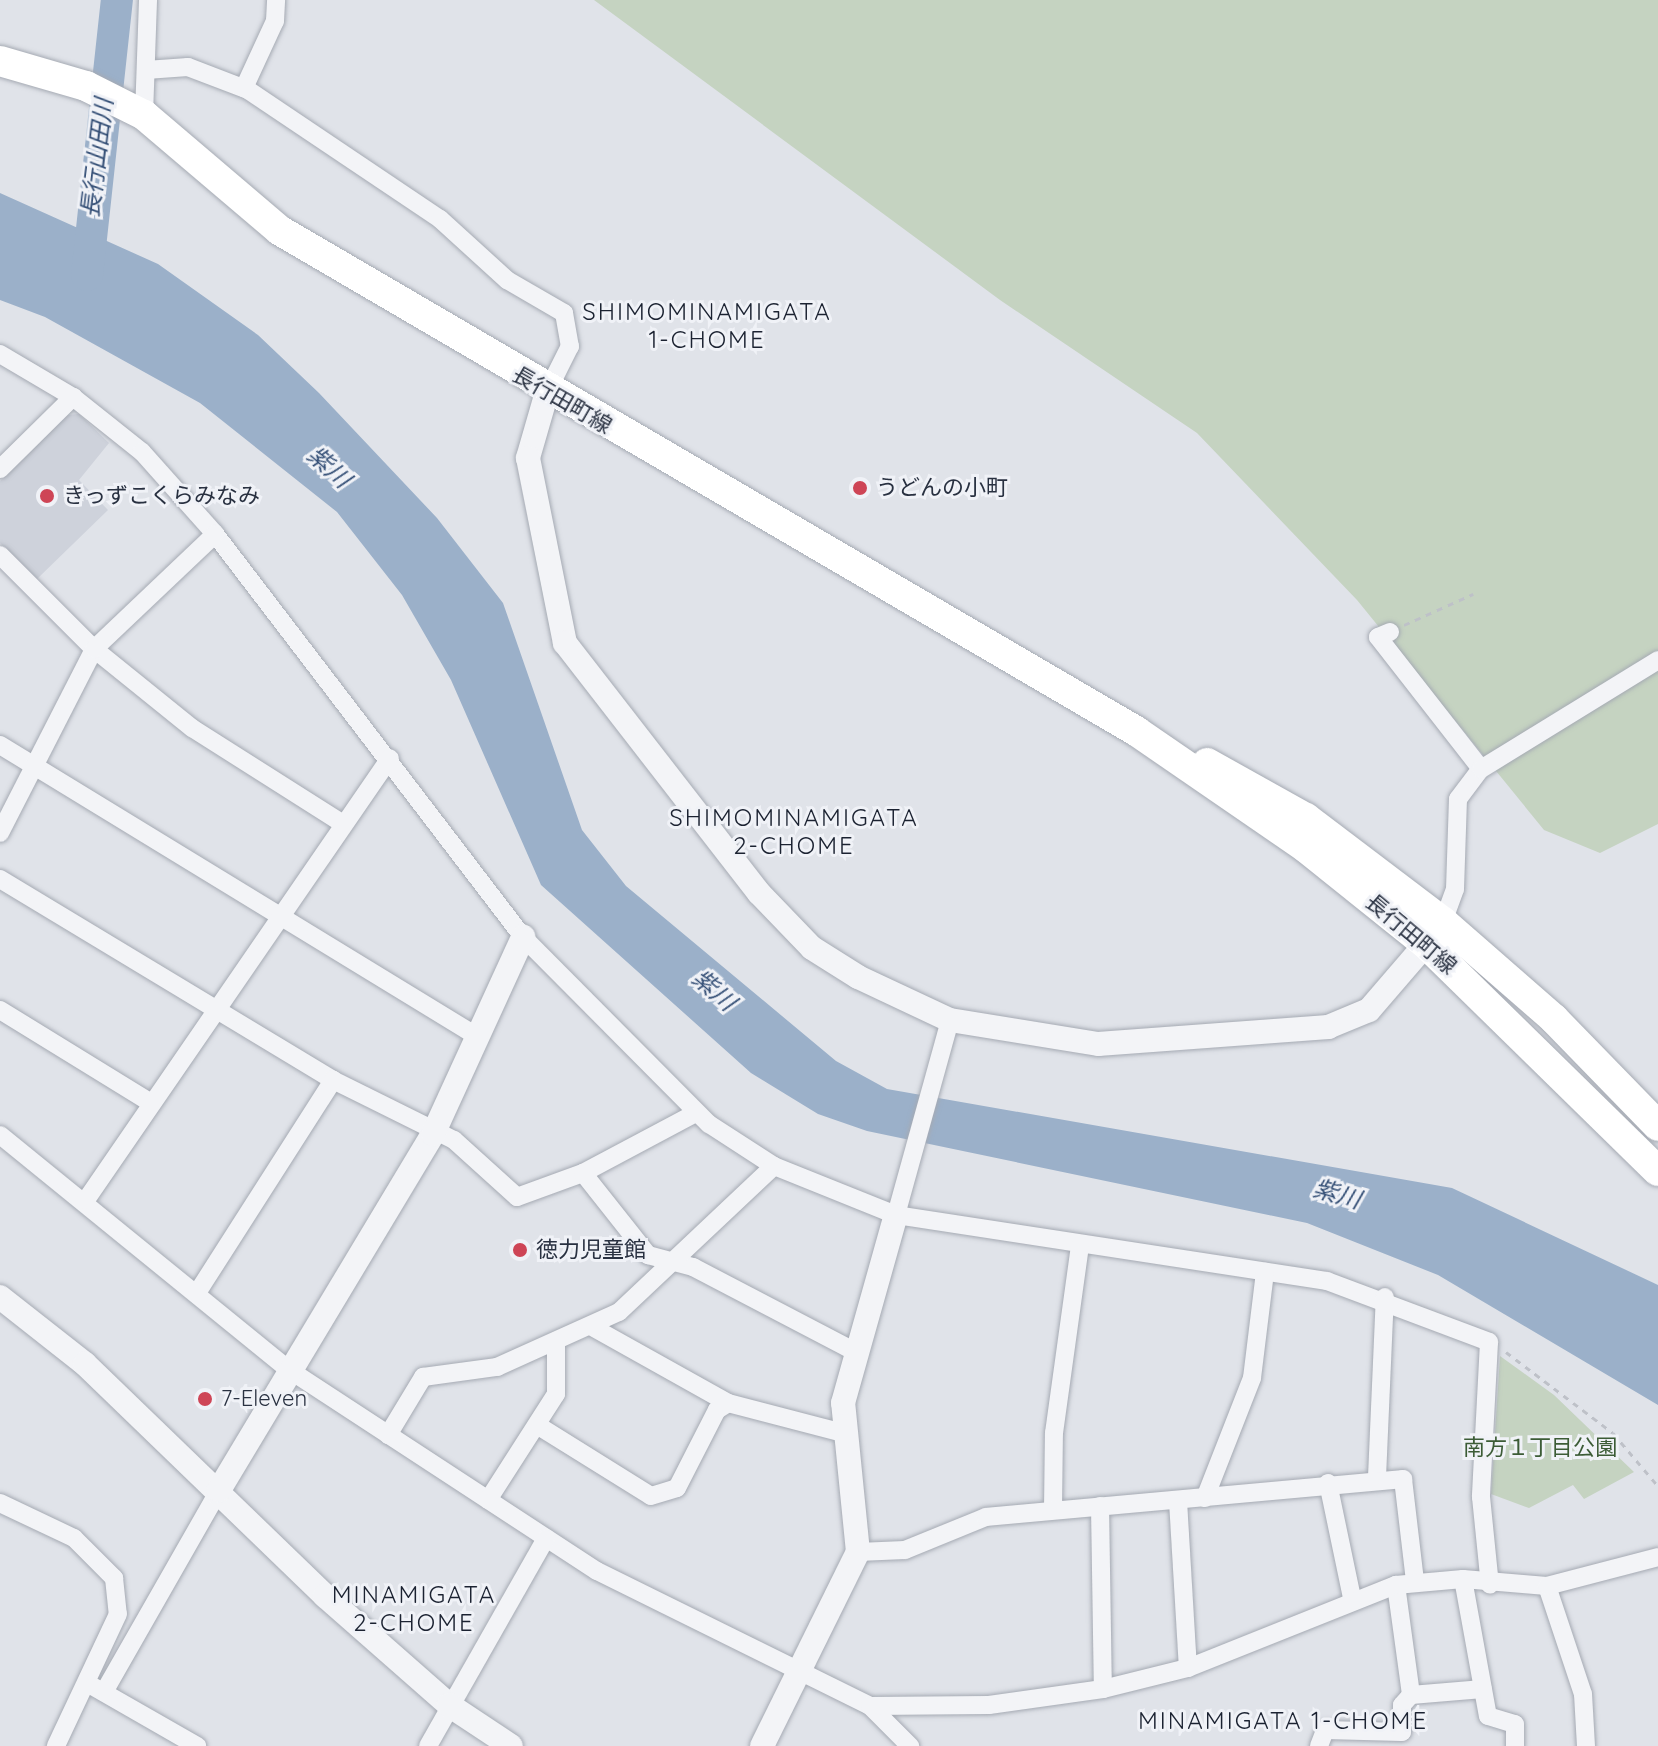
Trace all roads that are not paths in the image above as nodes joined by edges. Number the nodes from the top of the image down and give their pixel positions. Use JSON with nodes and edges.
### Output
{"nodes":[{"id":1,"x":148,"y":0,"type":"edge"},
{"id":2,"x":276,"y":0,"type":"edge"},
{"id":3,"x":0,"y":61,"type":"edge"},
{"id":4,"x":146,"y":70,"type":"junction"},
{"id":5,"x":244,"y":88,"type":"junction"},
{"id":6,"x":133,"y":109,"type":"junction"},
{"id":7,"x":0,"y":354,"type":"edge"},
{"id":8,"x":547,"y":392,"type":"junction"},
{"id":9,"x":73,"y":397,"type":"junction"},
{"id":10,"x":0,"y":469,"type":"edge"},
{"id":11,"x":215,"y":534,"type":"junction"},
{"id":12,"x":0,"y":555,"type":"edge"},
{"id":13,"x":1390,"y":632,"type":"road end"},
{"id":14,"x":94,"y":649,"type":"junction"},
{"id":15,"x":1658,"y":660,"type":"edge"},
{"id":16,"x":0,"y":745,"type":"edge"},
{"id":17,"x":390,"y":758,"type":"junction"},
{"id":18,"x":34,"y":760,"type":"junction"},
{"id":19,"x":1481,"y":769,"type":"junction"},
{"id":20,"x":340,"y":822,"type":"junction"},
{"id":21,"x":0,"y":833,"type":"edge"},
{"id":22,"x":0,"y":879,"type":"edge"},
{"id":23,"x":278,"y":914,"type":"junction"},
{"id":24,"x":1435,"y":934,"type":"junction"},
{"id":25,"x":523,"y":937,"type":"junction"},
{"id":26,"x":215,"y":1009,"type":"junction"},
{"id":27,"x":0,"y":1010,"type":"edge"},
{"id":28,"x":950,"y":1020,"type":"junction"},
{"id":29,"x":478,"y":1037,"type":"junction"},
{"id":30,"x":333,"y":1080,"type":"junction"},
{"id":31,"x":151,"y":1103,"type":"junction"},
{"id":32,"x":696,"y":1113,"type":"junction"},
{"id":33,"x":1651,"y":1133,"type":"edge"},
{"id":34,"x":433,"y":1134,"type":"junction"},
{"id":35,"x":0,"y":1135,"type":"edge"},
{"id":36,"x":774,"y":1166,"type":"junction"},
{"id":37,"x":1658,"y":1171,"type":"edge"},
{"id":38,"x":583,"y":1173,"type":"junction"},
{"id":39,"x":86,"y":1200,"type":"junction"},
{"id":40,"x":896,"y":1215,"type":"junction"},
{"id":41,"x":1080,"y":1246,"type":"junction"},
{"id":42,"x":669,"y":1260,"type":"junction"},
{"id":43,"x":1265,"y":1272,"type":"junction"},
{"id":44,"x":197,"y":1293,"type":"junction"},
{"id":45,"x":0,"y":1297,"type":"edge"},
{"id":46,"x":1385,"y":1297,"type":"junction"},
{"id":47,"x":594,"y":1328,"type":"junction"},
{"id":48,"x":556,"y":1346,"type":"junction"},
{"id":49,"x":854,"y":1351,"type":"junction"},
{"id":50,"x":288,"y":1369,"type":"junction"},
{"id":51,"x":728,"y":1403,"type":"junction"},
{"id":52,"x":537,"y":1425,"type":"junction"},
{"id":53,"x":843,"y":1433,"type":"junction"},
{"id":54,"x":388,"y":1435,"type":"junction"},
{"id":55,"x":1377,"y":1477,"type":"junction"},
{"id":56,"x":1328,"y":1483,"type":"junction"},
{"id":57,"x":219,"y":1490,"type":"junction"},
{"id":58,"x":1205,"y":1498,"type":"junction"},
{"id":59,"x":488,"y":1500,"type":"junction"},
{"id":60,"x":1178,"y":1501,"type":"junction"},
{"id":61,"x":0,"y":1503,"type":"edge"},
{"id":62,"x":1100,"y":1506,"type":"junction"},
{"id":63,"x":1053,"y":1510,"type":"junction"},
{"id":64,"x":546,"y":1538,"type":"junction"},
{"id":65,"x":858,"y":1552,"type":"junction"},
{"id":66,"x":1658,"y":1557,"type":"edge"},
{"id":67,"x":1463,"y":1579,"type":"junction"},
{"id":68,"x":1415,"y":1581,"type":"junction"},
{"id":69,"x":1396,"y":1585,"type":"junction"},
{"id":70,"x":1490,"y":1585,"type":"junction"},
{"id":71,"x":1547,"y":1586,"type":"junction"},
{"id":72,"x":1352,"y":1598,"type":"junction"},
{"id":73,"x":1188,"y":1668,"type":"junction"},
{"id":74,"x":800,"y":1674,"type":"junction"},
{"id":75,"x":96,"y":1688,"type":"junction"},
{"id":76,"x":1103,"y":1689,"type":"junction"},
{"id":77,"x":1483,"y":1689,"type":"junction"},
{"id":78,"x":1411,"y":1695,"type":"junction"},
{"id":79,"x":449,"y":1705,"type":"junction"},
{"id":80,"x":870,"y":1706,"type":"junction"},
{"id":81,"x":56,"y":1746,"type":"edge"},
{"id":82,"x":197,"y":1746,"type":"edge"},
{"id":83,"x":428,"y":1746,"type":"edge"},
{"id":84,"x":511,"y":1746,"type":"edge"},
{"id":85,"x":762,"y":1746,"type":"edge"},
{"id":86,"x":910,"y":1746,"type":"edge"},
{"id":87,"x":1319,"y":1746,"type":"edge"},
{"id":88,"x":1515,"y":1746,"type":"edge"},
{"id":89,"x":1586,"y":1746,"type":"edge"}],
"edges":[{"from":1,"to":4,"type":"street"},
{"from":2,"to":5,"type":"street"},
{"from":3,"to":6,"type":"main road","name":"長行田町線"},
{"from":4,"to":5,"type":"street"},
{"from":4,"to":6,"type":"street"},
{"from":5,"to":8,"type":"street"},
{"from":6,"to":8,"type":"main road","name":"長行田町線"},
{"from":7,"to":9,"type":"street"},
{"from":8,"to":24,"type":"main road","name":"長行田町線"},
{"from":8,"to":28,"type":"street"},
{"from":9,"to":10,"type":"street"},
{"from":9,"to":11,"type":"street"},
{"from":11,"to":14,"type":"street"},
{"from":11,"to":17,"type":"street"},
{"from":12,"to":14,"type":"street"},
{"from":13,"to":19,"type":"street"},
{"from":14,"to":18,"type":"street"},
{"from":14,"to":20,"type":"street"},
{"from":15,"to":19,"type":"street"},
{"from":16,"to":18,"type":"street"},
{"from":17,"to":20,"type":"street"},
{"from":17,"to":25,"type":"street"},
{"from":18,"to":21,"type":"street"},
{"from":18,"to":23,"type":"street"},
{"from":19,"to":24,"type":"street"},
{"from":20,"to":23,"type":"street"},
{"from":22,"to":26,"type":"street"},
{"from":23,"to":26,"type":"street"},
{"from":23,"to":29,"type":"street"},
{"from":24,"to":28,"type":"street"},
{"from":24,"to":33,"type":"main road","name":"長行田町線"},
{"from":25,"to":29,"type":"street"},
{"from":25,"to":32,"type":"street"},
{"from":26,"to":30,"type":"street"},
{"from":26,"to":31,"type":"street"},
{"from":27,"to":31,"type":"street"},
{"from":28,"to":40,"type":"street"},
{"from":29,"to":34,"type":"street"},
{"from":30,"to":34,"type":"street"},
{"from":30,"to":44,"type":"street"},
{"from":31,"to":39,"type":"street"},
{"from":32,"to":36,"type":"street"},
{"from":32,"to":38,"type":"street"},
{"from":33,"to":37,"type":"main road","name":"長行田町線"},
{"from":34,"to":38,"type":"street"},
{"from":34,"to":50,"type":"street"},
{"from":35,"to":39,"type":"street"},
{"from":36,"to":40,"type":"street"},
{"from":36,"to":42,"type":"street"},
{"from":38,"to":42,"type":"street"},
{"from":39,"to":44,"type":"street"},
{"from":40,"to":41,"type":"street"},
{"from":40,"to":49,"type":"street"},
{"from":41,"to":43,"type":"street"},
{"from":41,"to":63,"type":"street"},
{"from":42,"to":47,"type":"street"},
{"from":42,"to":49,"type":"street"},
{"from":43,"to":46,"type":"street"},
{"from":43,"to":58,"type":"street"},
{"from":44,"to":50,"type":"street"},
{"from":45,"to":57,"type":"street"},
{"from":46,"to":55,"type":"street"},
{"from":46,"to":70,"type":"street"},
{"from":47,"to":48,"type":"street"},
{"from":47,"to":51,"type":"street"},
{"from":48,"to":52,"type":"street"},
{"from":48,"to":54,"type":"street"},
{"from":49,"to":53,"type":"street"},
{"from":50,"to":54,"type":"street"},
{"from":50,"to":57,"type":"street"},
{"from":51,"to":52,"type":"street"},
{"from":51,"to":53,"type":"street"},
{"from":52,"to":59,"type":"street"},
{"from":53,"to":65,"type":"street"},
{"from":54,"to":59,"type":"street"},
{"from":55,"to":56,"type":"street"},
{"from":55,"to":68,"type":"street"},
{"from":56,"to":58,"type":"street"},
{"from":56,"to":72,"type":"street"},
{"from":57,"to":75,"type":"street"},
{"from":57,"to":79,"type":"street"},
{"from":58,"to":60,"type":"street"},
{"from":59,"to":64,"type":"street"},
{"from":60,"to":62,"type":"street"},
{"from":60,"to":73,"type":"street"},
{"from":61,"to":75,"type":"street"},
{"from":62,"to":63,"type":"street"},
{"from":62,"to":76,"type":"street"},
{"from":63,"to":65,"type":"street"},
{"from":64,"to":74,"type":"street"},
{"from":64,"to":79,"type":"street"},
{"from":65,"to":74,"type":"street"},
{"from":66,"to":71,"type":"street"},
{"from":67,"to":68,"type":"street"},
{"from":67,"to":70,"type":"street"},
{"from":67,"to":77,"type":"street"},
{"from":68,"to":69,"type":"street"},
{"from":69,"to":72,"type":"street"},
{"from":69,"to":78,"type":"street"},
{"from":70,"to":71,"type":"street"},
{"from":71,"to":89,"type":"street"},
{"from":72,"to":73,"type":"street"},
{"from":73,"to":76,"type":"street"},
{"from":74,"to":80,"type":"street"},
{"from":74,"to":85,"type":"street"},
{"from":75,"to":81,"type":"street"},
{"from":75,"to":82,"type":"street"},
{"from":76,"to":80,"type":"street"},
{"from":77,"to":78,"type":"street"},
{"from":77,"to":88,"type":"street"},
{"from":78,"to":87,"type":"street"},
{"from":79,"to":83,"type":"street"},
{"from":79,"to":84,"type":"street"},
{"from":80,"to":86,"type":"street"}]}
